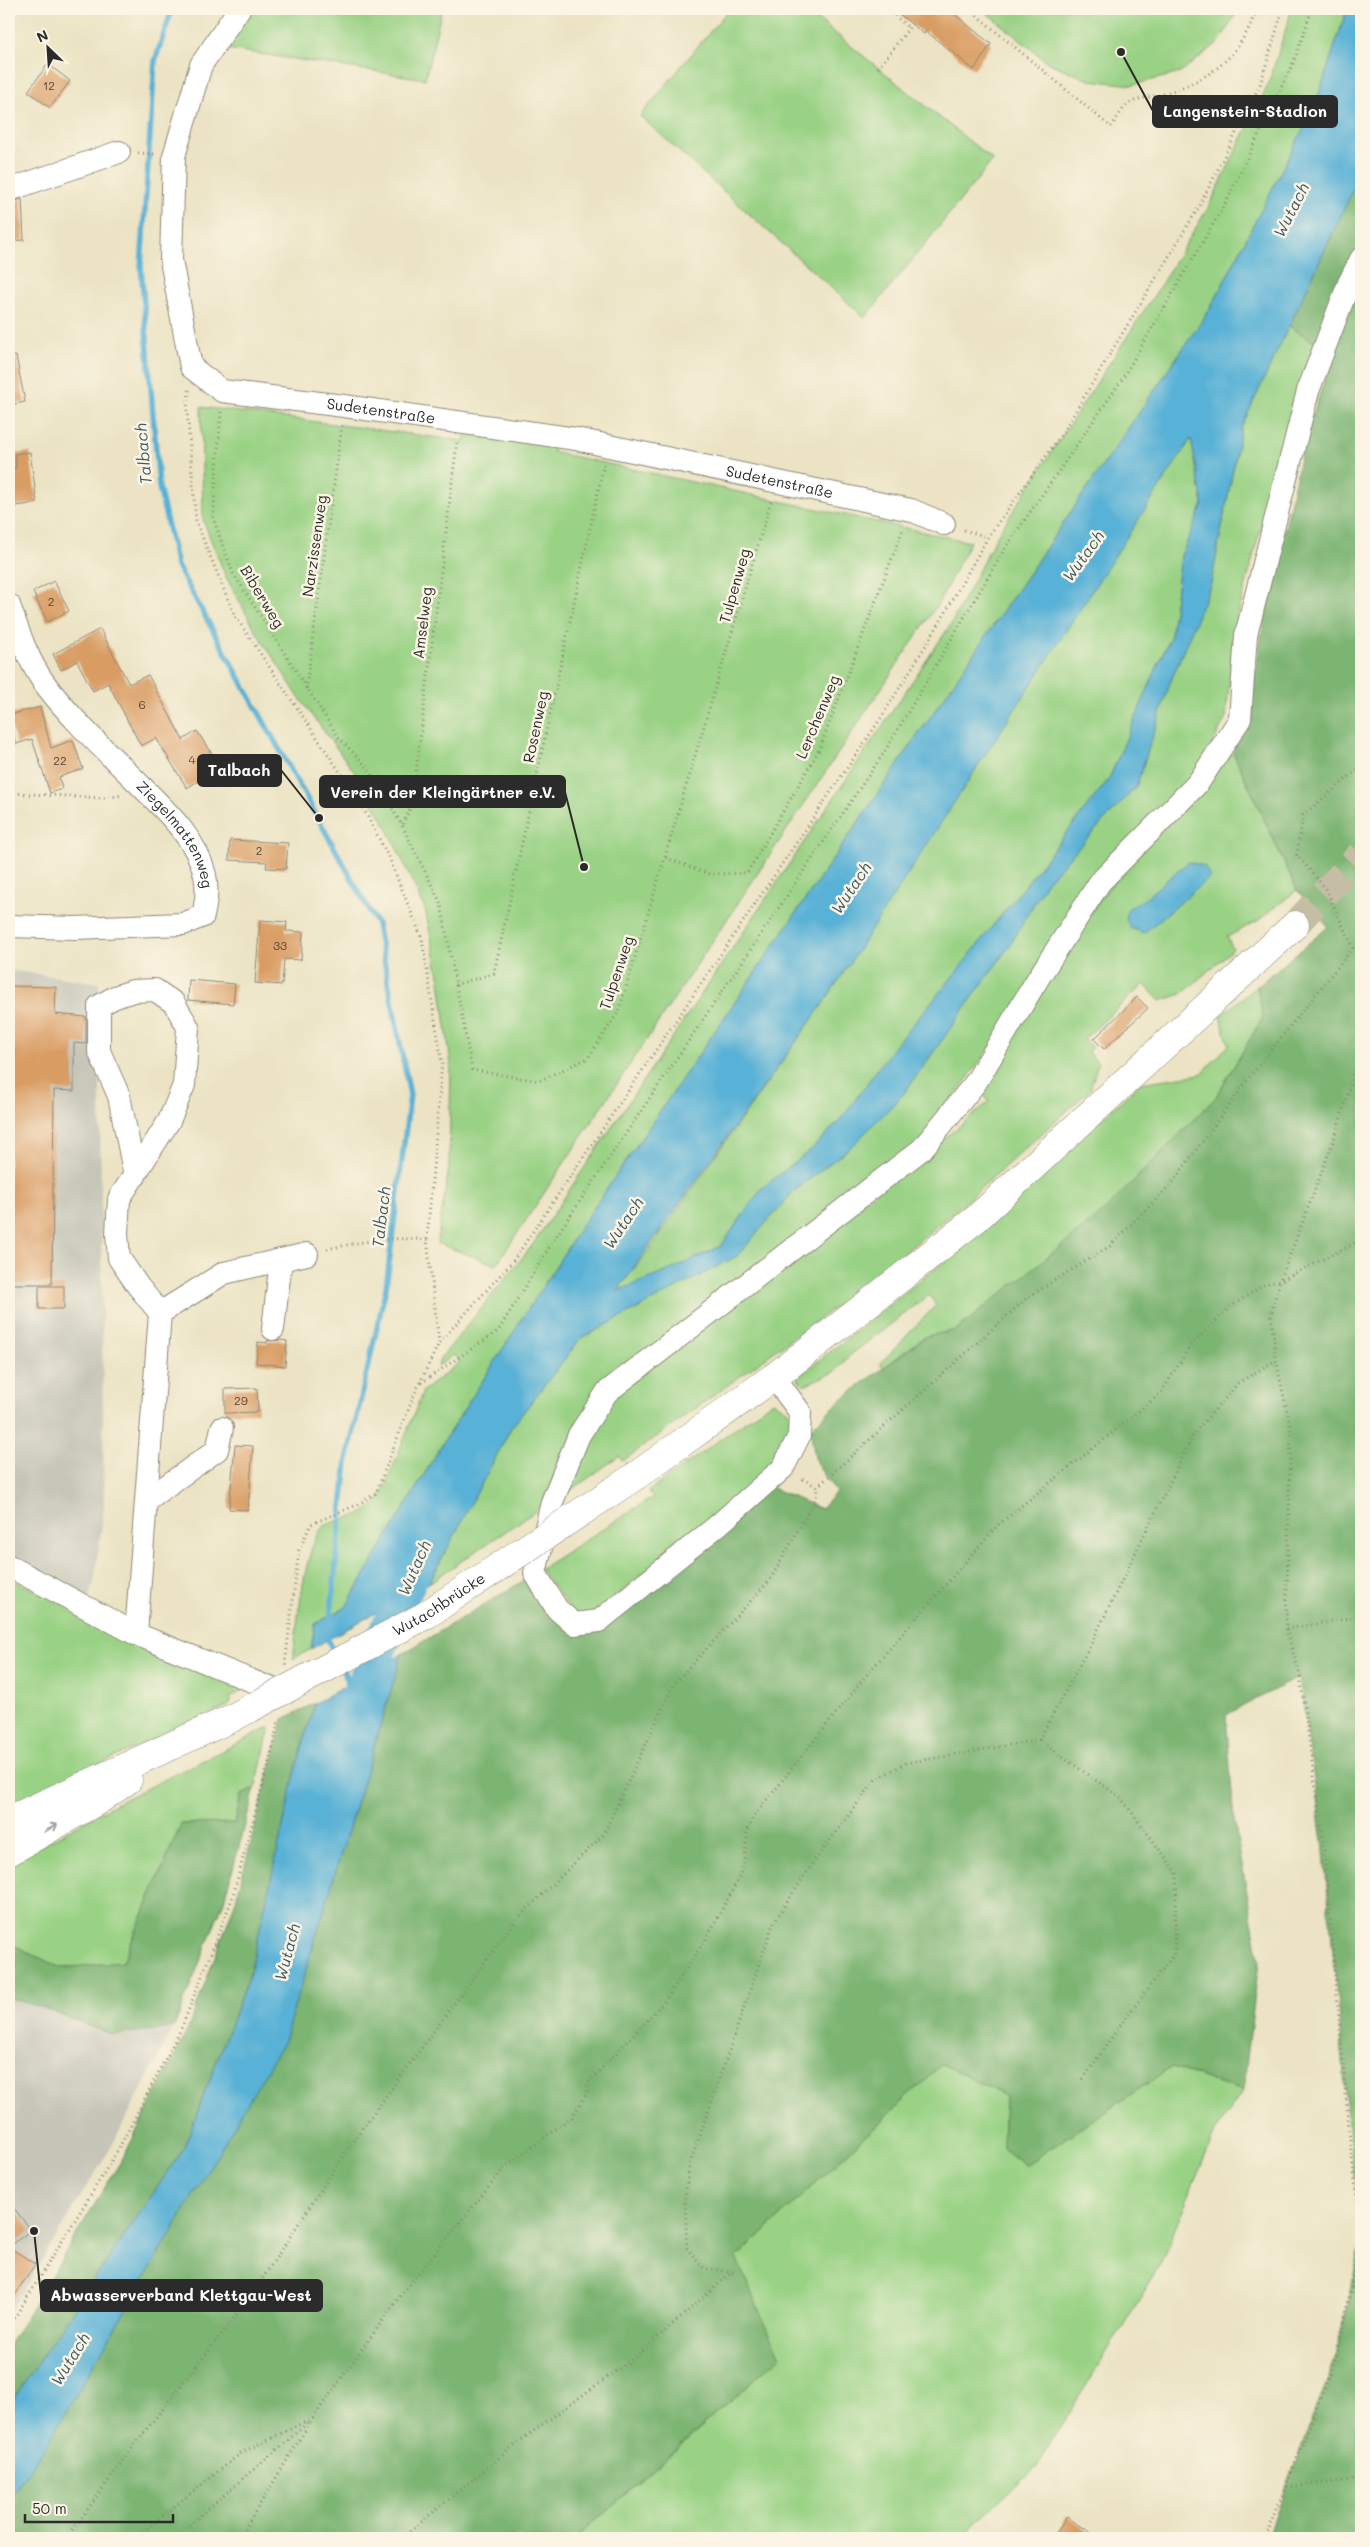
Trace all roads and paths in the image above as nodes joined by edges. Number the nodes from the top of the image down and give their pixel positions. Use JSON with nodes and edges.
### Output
{"nodes":[{"id":1,"x":240,"y":9,"type":"edge"},
{"id":2,"x":887,"y":9,"type":"edge"},
{"id":3,"x":969,"y":9,"type":"edge"},
{"id":4,"x":1257,"y":9,"type":"edge"},
{"id":5,"x":1283,"y":9,"type":"edge"},
{"id":6,"x":1312,"y":9,"type":"edge"},
{"id":7,"x":912,"y":24,"type":"dead end"},
{"id":8,"x":908,"y":28,"type":"junction"},
{"id":9,"x":878,"y":68,"type":"dead end"},
{"id":10,"x":119,"y":152,"type":"joint"},
{"id":11,"x":174,"y":156,"type":"junction"},
{"id":12,"x":9,"y":190,"type":"edge"},
{"id":13,"x":1361,"y":259,"type":"edge"},
{"id":14,"x":191,"y":367,"type":"junction"},
{"id":15,"x":222,"y":391,"type":"junction"},
{"id":16,"x":344,"y":406,"type":"junction"},
{"id":17,"x":459,"y":422,"type":"junction"},
{"id":18,"x":608,"y":446,"type":"junction"},
{"id":19,"x":777,"y":482,"type":"junction"},
{"id":20,"x":910,"y":510,"type":"junction"},
{"id":21,"x":944,"y":524,"type":"dead end"},
{"id":22,"x":9,"y":605,"type":"edge"},
{"id":23,"x":1361,"y":619,"type":"edge"},
{"id":24,"x":1361,"y":668,"type":"edge"},
{"id":25,"x":306,"y":689,"type":"junction"},
{"id":26,"x":1361,"y":767,"type":"edge"},
{"id":27,"x":139,"y":784,"type":"junction"},
{"id":28,"x":9,"y":793,"type":"edge"},
{"id":29,"x":402,"y":824,"type":"junction"},
{"id":30,"x":666,"y":858,"type":"junction"},
{"id":31,"x":1295,"y":925,"type":"tunnel mouth"},
{"id":32,"x":9,"y":926,"type":"edge"},
{"id":33,"x":454,"y":984,"type":"junction"},
{"id":34,"x":1361,"y":1051,"type":"edge"},
{"id":35,"x":135,"y":1176,"type":"junction"},
{"id":36,"x":427,"y":1240,"type":"junction"},
{"id":37,"x":1361,"y":1240,"type":"edge"},
{"id":38,"x":307,"y":1254,"type":"joint"},
{"id":39,"x":281,"y":1260,"type":"junction"},
{"id":40,"x":1280,"y":1281,"type":"junction"},
{"id":41,"x":160,"y":1313,"type":"junction"},
{"id":42,"x":273,"y":1329,"type":"dead end"},
{"id":43,"x":439,"y":1343,"type":"junction"},
{"id":44,"x":1276,"y":1360,"type":"junction"},
{"id":45,"x":774,"y":1377,"type":"junction"},
{"id":46,"x":420,"y":1383,"type":"junction"},
{"id":47,"x":222,"y":1428,"type":"dead end"},
{"id":48,"x":783,"y":1468,"type":"junction"},
{"id":49,"x":816,"y":1487,"type":"junction"},
{"id":50,"x":148,"y":1499,"type":"junction"},
{"id":51,"x":9,"y":1566,"type":"edge"},
{"id":52,"x":1361,"y":1616,"type":"edge"},
{"id":53,"x":288,"y":1628,"type":"dead end"},
{"id":54,"x":1286,"y":1629,"type":"junction"},
{"id":55,"x":136,"y":1634,"type":"junction"},
{"id":56,"x":282,"y":1693,"type":"dead end"},
{"id":57,"x":192,"y":1737,"type":"junction"},
{"id":58,"x":1039,"y":1740,"type":"junction"},
{"id":59,"x":274,"y":1743,"type":"dead end"},
{"id":60,"x":9,"y":1820,"type":"edge"},
{"id":61,"x":9,"y":1852,"type":"edge"},
{"id":62,"x":1081,"y":2082,"type":"dead end"},
{"id":63,"x":1361,"y":2229,"type":"edge"},
{"id":64,"x":1361,"y":2242,"type":"edge"},
{"id":65,"x":9,"y":2327,"type":"edge"},
{"id":66,"x":313,"y":2418,"type":"junction"},
{"id":67,"x":1361,"y":2479,"type":"edge"},
{"id":68,"x":1287,"y":2487,"type":"junction"},
{"id":69,"x":67,"y":2538,"type":"edge"},
{"id":70,"x":135,"y":2538,"type":"edge"},
{"id":71,"x":174,"y":2538,"type":"edge"},
{"id":72,"x":239,"y":2538,"type":"edge"},
{"id":73,"x":402,"y":2538,"type":"edge"},
{"id":74,"x":1266,"y":2538,"type":"edge"}],
"edges":[{"from":1,"to":11,"type":"street"},
{"from":2,"to":8,"type":"path"},
{"from":3,"to":4,"type":"path"},
{"from":5,"to":43,"type":"path"},
{"from":6,"to":46,"type":"path"},
{"from":7,"to":8,"type":"path"},
{"from":8,"to":9,"type":"path"},
{"from":10,"to":11,"type":"path"},
{"from":10,"to":12,"type":"street"},
{"from":11,"to":14,"type":"street"},
{"from":13,"to":48,"type":"street"},
{"from":14,"to":15,"type":"street"},
{"from":14,"to":36,"type":"path"},
{"from":15,"to":16,"type":"street","name":"Sudetenstraße"},
{"from":15,"to":25,"type":"path","name":"Biberweg"},
{"from":16,"to":17,"type":"street","name":"Sudetenstraße"},
{"from":16,"to":25,"type":"path","name":"Narzissenweg"},
{"from":17,"to":18,"type":"street","name":"Sudetenstraße"},
{"from":17,"to":29,"type":"path","name":"Amselweg"},
{"from":18,"to":19,"type":"street","name":"Sudetenstraße"},
{"from":18,"to":33,"type":"path","name":"Rosenweg"},
{"from":19,"to":20,"type":"street","name":"Sudetenstraße"},
{"from":19,"to":30,"type":"path","name":"Tulpenweg"},
{"from":20,"to":21,"type":"street","name":"Sudetenstraße"},
{"from":20,"to":30,"type":"path","name":"Lerchenweg"},
{"from":22,"to":27,"type":"street","name":"Ziegelmattenweg"},
{"from":23,"to":24,"type":"path"},
{"from":25,"to":29,"type":"path","name":"Tulpenweg"},
{"from":26,"to":49,"type":"path"},
{"from":27,"to":28,"type":"path"},
{"from":27,"to":32,"type":"street","name":"Ziegelmattenweg"},
{"from":29,"to":33,"type":"path","name":"Tulpenweg"},
{"from":30,"to":33,"type":"path","name":"Tulpenweg"},
{"from":31,"to":45,"type":"highway","name":"Wutachbrücke"},
{"from":34,"to":40,"type":"path"},
{"from":35,"to":35,"type":"street"},
{"from":35,"to":41,"type":"street"},
{"from":36,"to":38,"type":"path"},
{"from":36,"to":43,"type":"path"},
{"from":37,"to":40,"type":"path"},
{"from":38,"to":39,"type":"street"},
{"from":39,"to":41,"type":"street"},
{"from":39,"to":42,"type":"street"},
{"from":40,"to":44,"type":"path"},
{"from":40,"to":66,"type":"path"},
{"from":41,"to":50,"type":"street"},
{"from":43,"to":46,"type":"path"},
{"from":44,"to":54,"type":"path"},
{"from":44,"to":58,"type":"path"},
{"from":45,"to":48,"type":"street"},
{"from":45,"to":57,"type":"highway","name":"Wutachbrücke","bridge":true},
{"from":46,"to":53,"type":"path"},
{"from":47,"to":50,"type":"street"},
{"from":48,"to":49,"type":"path"},
{"from":49,"to":69,"type":"path"},
{"from":50,"to":55,"type":"street"},
{"from":51,"to":55,"type":"street"},
{"from":52,"to":54,"type":"path"},
{"from":54,"to":63,"type":"path"},
{"from":55,"to":56,"type":"street"},
{"from":57,"to":60,"type":"highway"},
{"from":61,"to":57,"type":"highway","one_way":true},
{"from":58,"to":62,"type":"path"},
{"from":58,"to":73,"type":"path"},
{"from":59,"to":65,"type":"path"},
{"from":64,"to":68,"type":"path"},
{"from":66,"to":70,"type":"path"},
{"from":66,"to":71,"type":"path"},
{"from":66,"to":72,"type":"path"},
{"from":67,"to":68,"type":"path"},
{"from":68,"to":74,"type":"path"}]}
